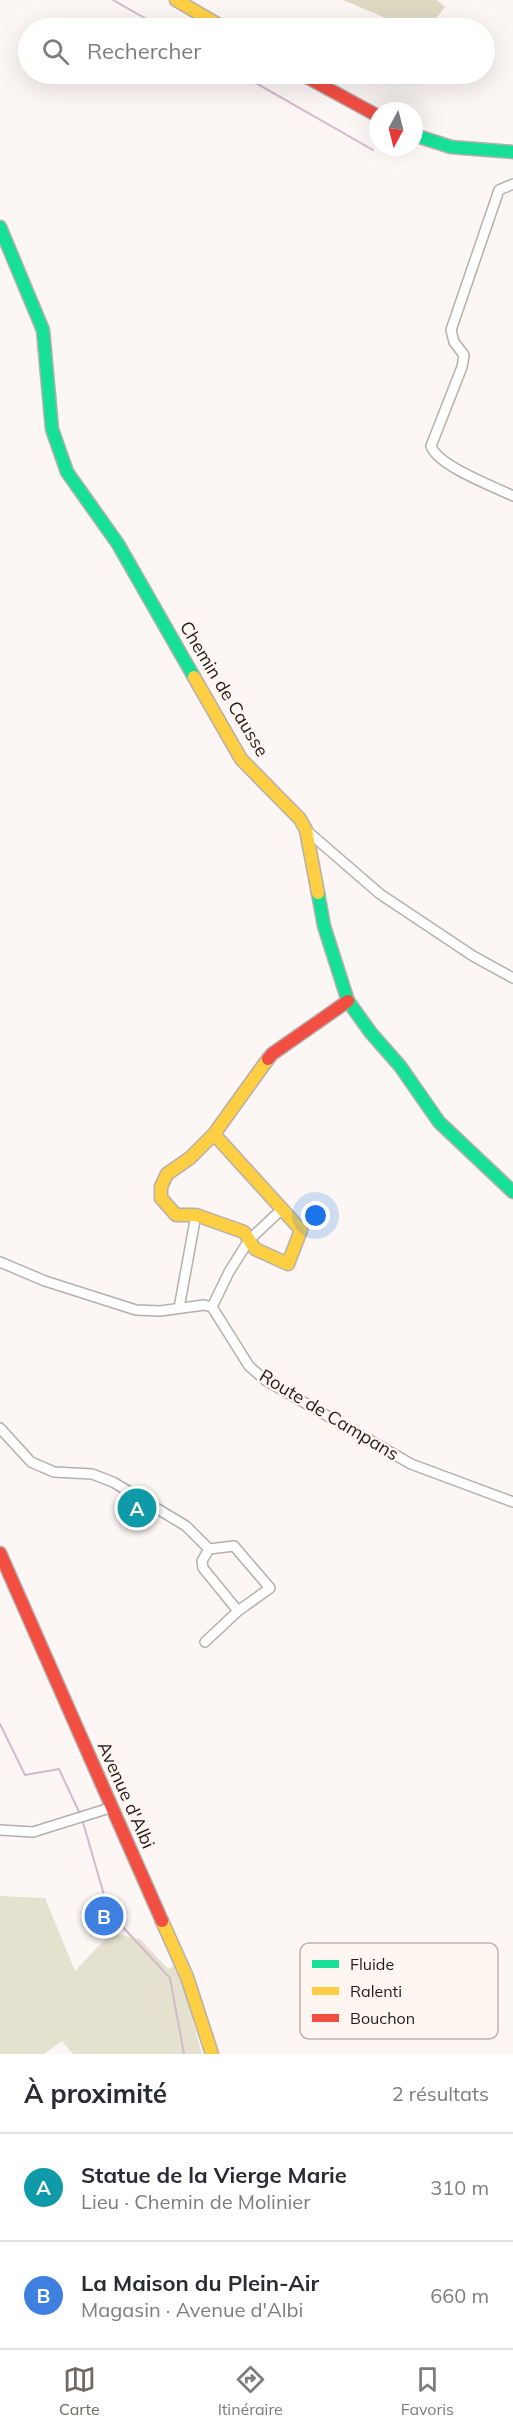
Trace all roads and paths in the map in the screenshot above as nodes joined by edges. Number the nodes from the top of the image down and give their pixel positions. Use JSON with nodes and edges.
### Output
{"nodes":[{"id":1,"x":176,"y":0,"type":"edge"},
{"id":2,"x":207,"y":18,"type":"edge"},
{"id":3,"x":319,"y":84,"type":"edge"},
{"id":4,"x":369,"y":112,"type":"edge"},
{"id":5,"x":423,"y":138,"type":"edge"},
{"id":6,"x":513,"y":152,"type":"edge"},
{"id":7,"x":513,"y":184,"type":"edge"},
{"id":8,"x":0,"y":227,"type":"edge"},
{"id":9,"x":513,"y":496,"type":"edge"},
{"id":10,"x":306,"y":830,"type":"junction"},
{"id":11,"x":513,"y":978,"type":"edge"},
{"id":12,"x":348,"y":1001,"type":"junction"},
{"id":13,"x":214,"y":1134,"type":"junction"},
{"id":14,"x":513,"y":1192,"type":"edge"},
{"id":15,"x":281,"y":1210,"type":"junction"},
{"id":16,"x":196,"y":1215,"type":"junction"},
{"id":17,"x":249,"y":1240,"type":"junction"},
{"id":18,"x":0,"y":1262,"type":"edge"},
{"id":19,"x":212,"y":1307,"type":"junction"},
{"id":20,"x":178,"y":1308,"type":"junction"},
{"id":21,"x":0,"y":1428,"type":"edge"},
{"id":22,"x":513,"y":1502,"type":"edge"},
{"id":23,"x":209,"y":1549,"type":"junction"},
{"id":24,"x":0,"y":1553,"type":"edge"},
{"id":25,"x":238,"y":1611,"type":"junction"},
{"id":26,"x":205,"y":1642,"type":"dead end"},
{"id":27,"x":112,"y":1807,"type":"junction"},
{"id":28,"x":0,"y":1830,"type":"edge"},
{"id":29,"x":212,"y":2054,"type":"edge"}],
"edges":[{"from":1,"to":2,"type":"street"},
{"from":3,"to":4,"type":"street"},
{"from":5,"to":6,"type":"street"},
{"from":7,"to":9,"type":"street"},
{"from":8,"to":10,"type":"street","name":"Chemin de Causse"},
{"from":10,"to":11,"type":"street"},
{"from":10,"to":12,"type":"street","name":"Chemin de Causse"},
{"from":12,"to":13,"type":"street"},
{"from":12,"to":14,"type":"street","name":"Chemin de Causse"},
{"from":13,"to":15,"type":"street"},
{"from":13,"to":16,"type":"street"},
{"from":15,"to":17,"type":"street"},
{"from":15,"to":17,"type":"street"},
{"from":16,"to":17,"type":"street"},
{"from":16,"to":20,"type":"street"},
{"from":17,"to":19,"type":"street"},
{"from":18,"to":20,"type":"street"},
{"from":19,"to":20,"type":"street"},
{"from":19,"to":22,"type":"street","name":"Route de Campans"},
{"from":21,"to":23,"type":"street"},
{"from":23,"to":25,"type":"street"},
{"from":23,"to":25,"type":"street"},
{"from":24,"to":27,"type":"street","name":"Avenue d'Albi"},
{"from":25,"to":26,"type":"street"},
{"from":27,"to":28,"type":"street"},
{"from":27,"to":29,"type":"street","name":"Avenue d'Albi"}]}
